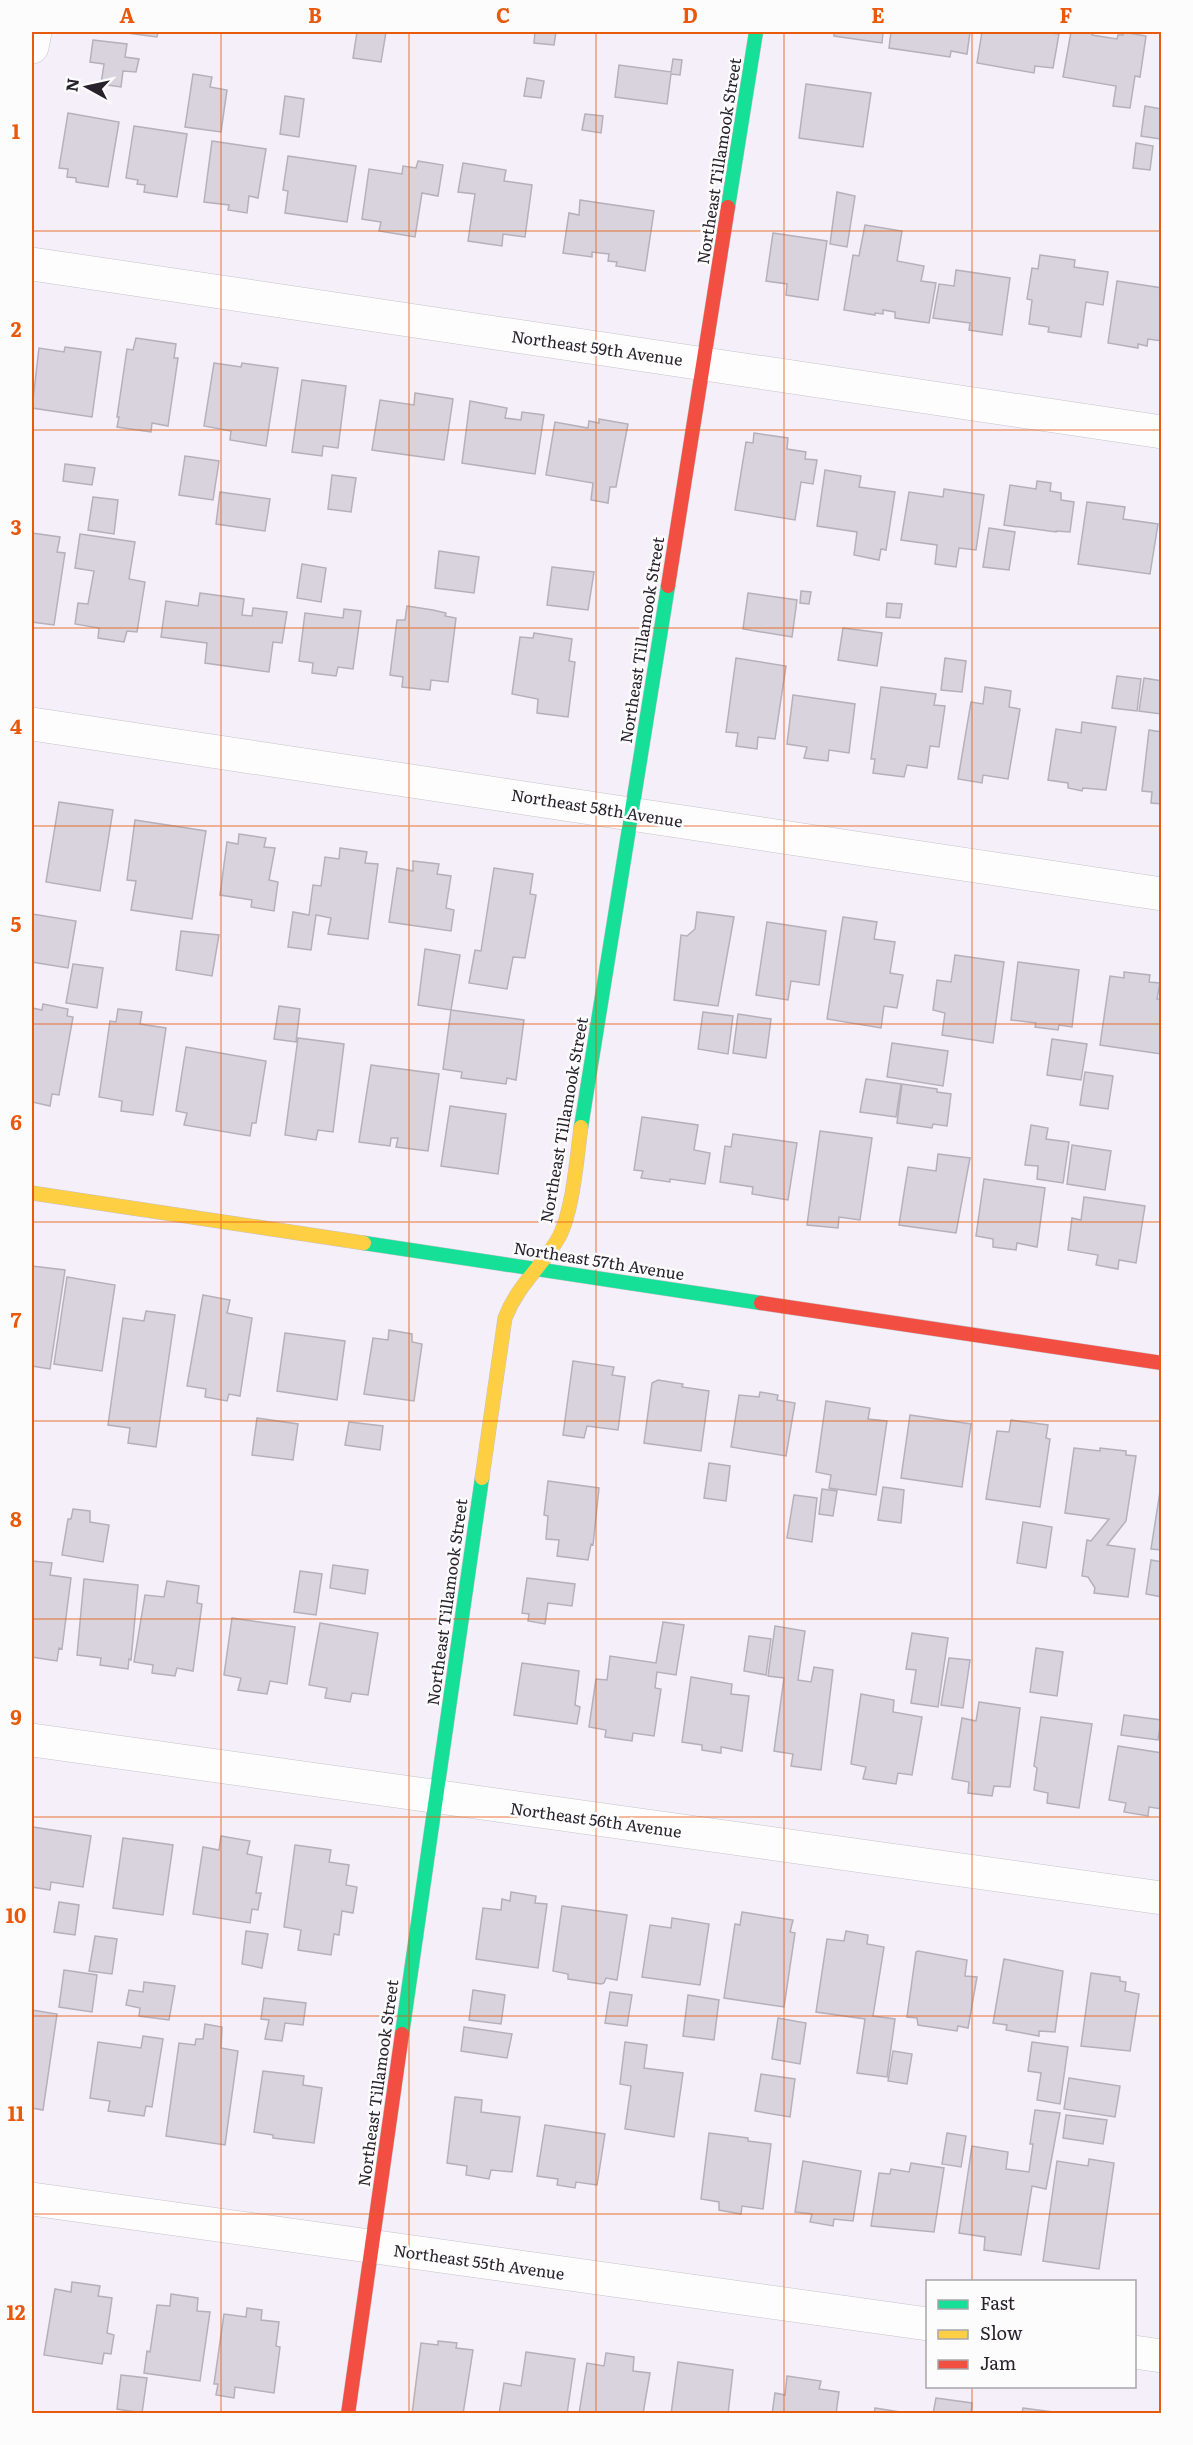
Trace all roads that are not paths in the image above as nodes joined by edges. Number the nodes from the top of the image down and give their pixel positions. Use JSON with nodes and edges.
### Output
{"nodes":[{"id":1,"x":35,"y":32,"type":"edge"},
{"id":2,"x":756,"y":32,"type":"edge"},
{"id":3,"x":32,"y":47,"type":"edge"},
{"id":4,"x":32,"y":264,"type":"edge"},
{"id":5,"x":704,"y":364,"type":"junction"},
{"id":6,"x":1161,"y":432,"type":"edge"},
{"id":7,"x":32,"y":724,"type":"edge"},
{"id":8,"x":631,"y":813,"type":"junction"},
{"id":9,"x":1161,"y":894,"type":"edge"},
{"id":10,"x":32,"y":1193,"type":"edge"},
{"id":11,"x":536,"y":1269,"type":"junction"},
{"id":12,"x":1161,"y":1363,"type":"edge"},
{"id":13,"x":32,"y":1740,"type":"edge"},
{"id":14,"x":435,"y":1797,"type":"junction"},
{"id":15,"x":1161,"y":1898,"type":"edge"},
{"id":16,"x":32,"y":2199,"type":"edge"},
{"id":17,"x":371,"y":2248,"type":"junction"},
{"id":18,"x":926,"y":2324,"type":"edge"},
{"id":19,"x":1136,"y":2352,"type":"edge"},
{"id":20,"x":1161,"y":2356,"type":"edge"},
{"id":21,"x":348,"y":2414,"type":"edge"}],
"edges":[{"from":1,"to":3,"type":"street"},
{"from":2,"to":5,"type":"street","name":"Northeast Tillamook Street"},
{"from":4,"to":5,"type":"street","name":"Northeast 59th Avenue"},
{"from":5,"to":6,"type":"street","name":"Northeast 59th Avenue"},
{"from":5,"to":8,"type":"street","name":"Northeast Tillamook Street"},
{"from":7,"to":8,"type":"street","name":"Northeast 58th Avenue"},
{"from":8,"to":9,"type":"street","name":"Northeast 58th Avenue"},
{"from":8,"to":11,"type":"street","name":"Northeast Tillamook Street"},
{"from":10,"to":11,"type":"street","name":"Northeast 57th Avenue"},
{"from":11,"to":12,"type":"street","name":"Northeast 57th Avenue"},
{"from":11,"to":14,"type":"street","name":"Northeast Tillamook Street"},
{"from":13,"to":14,"type":"street","name":"Northeast 56th Avenue"},
{"from":14,"to":15,"type":"street","name":"Northeast 56th Avenue"},
{"from":14,"to":17,"type":"street","name":"Northeast Tillamook Street"},
{"from":16,"to":17,"type":"street","name":"Northeast 55th Avenue"},
{"from":17,"to":18,"type":"street","name":"Northeast 55th Avenue"},
{"from":17,"to":21,"type":"street","name":"Northeast Tillamook Street"},
{"from":19,"to":20,"type":"street"}]}
